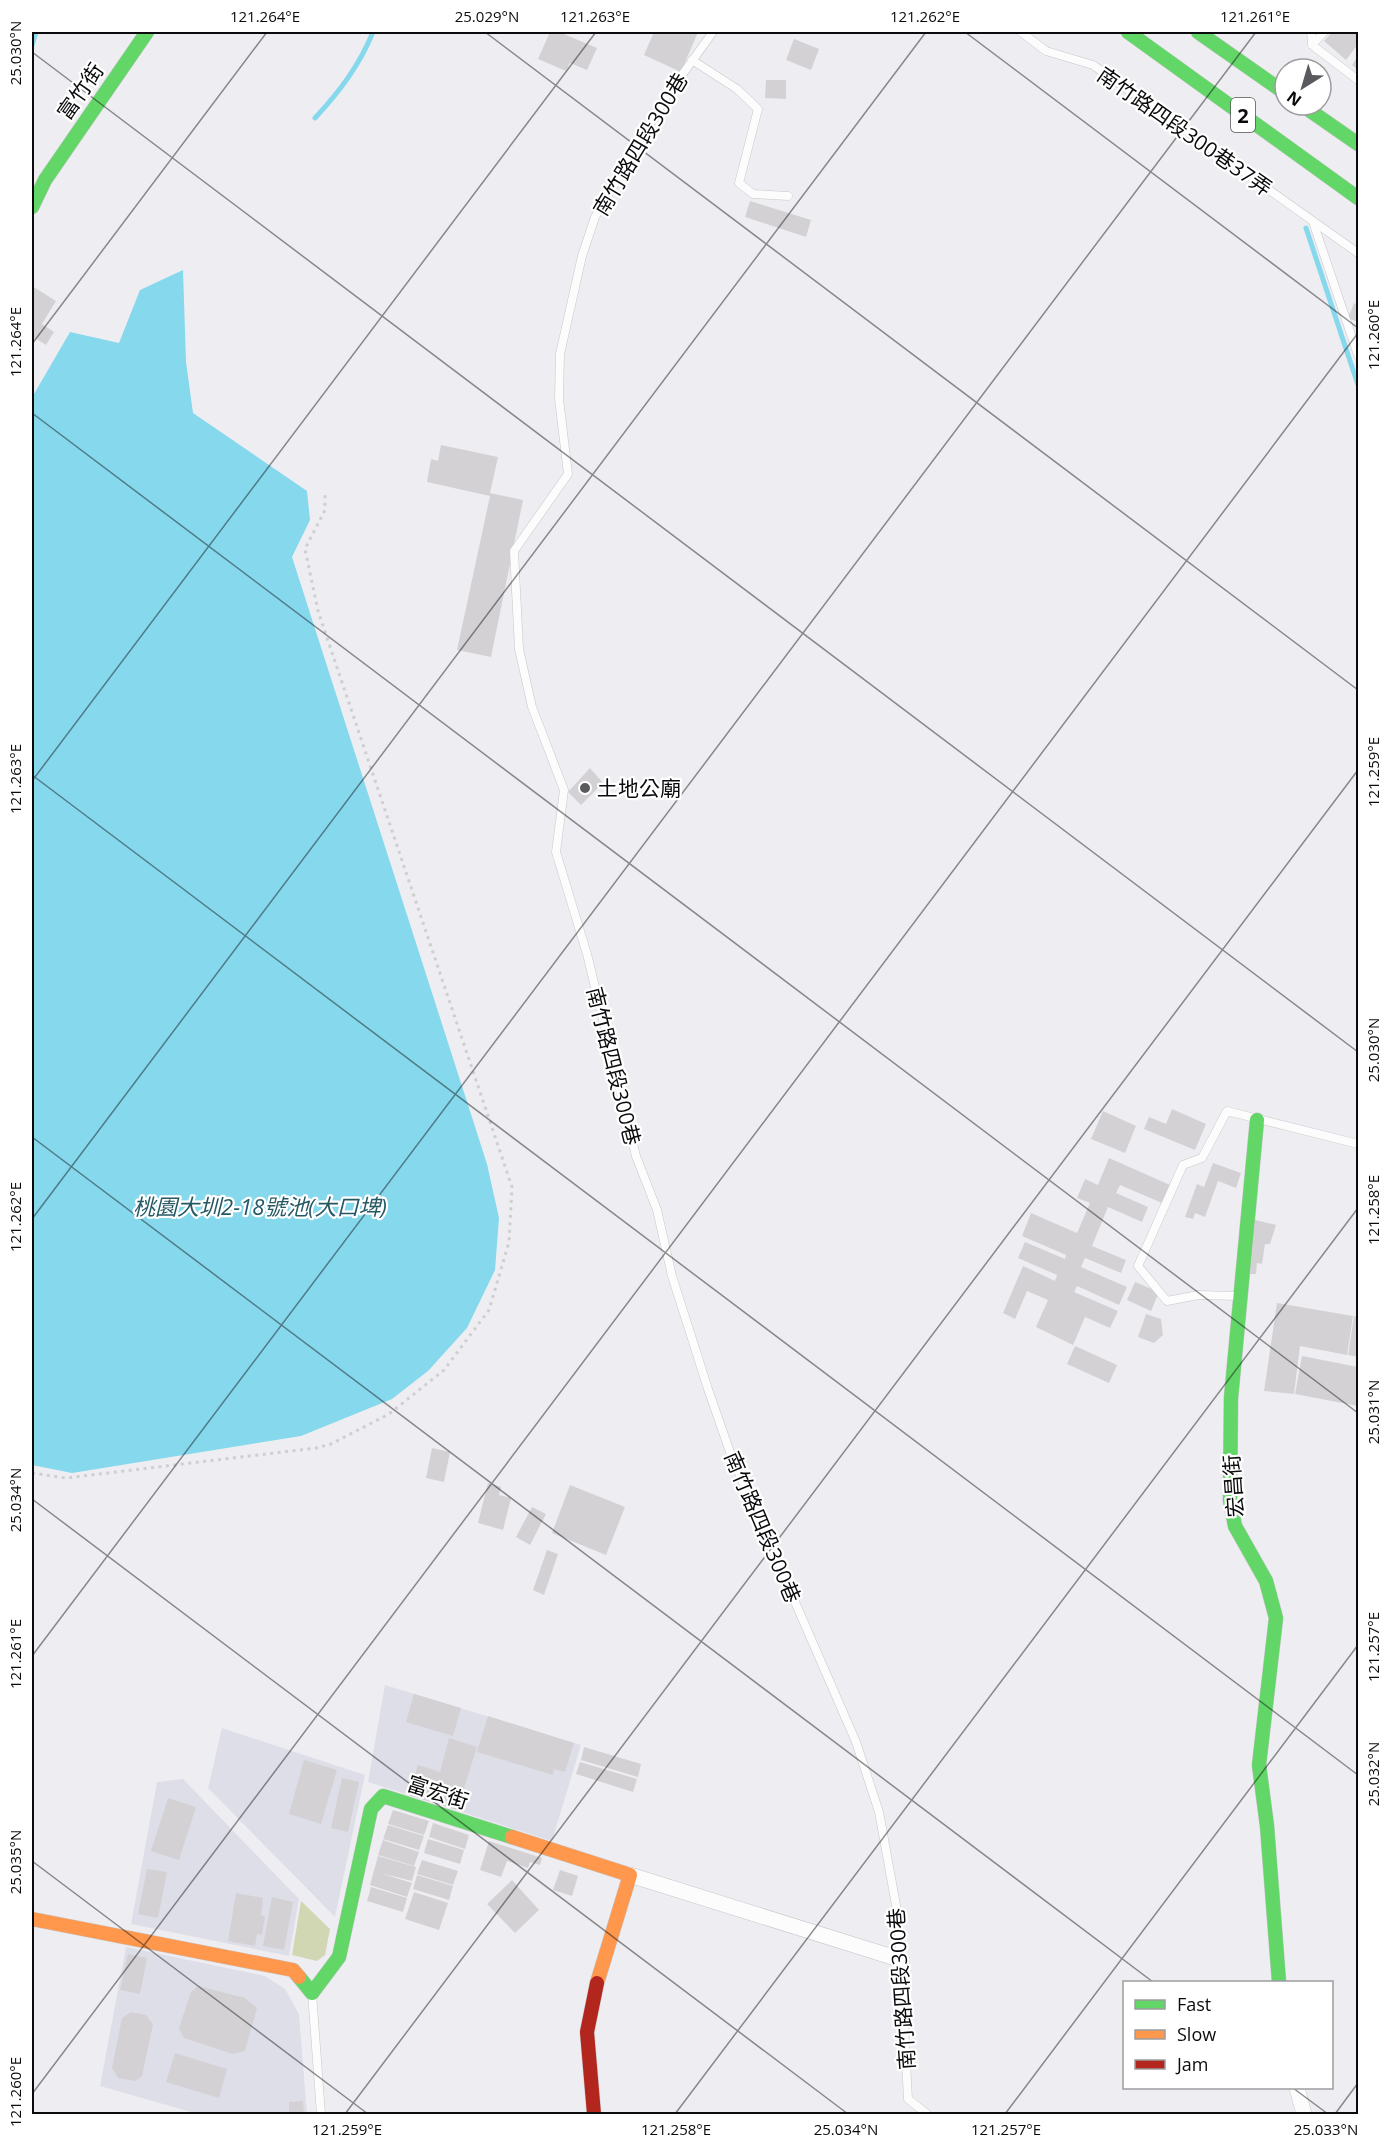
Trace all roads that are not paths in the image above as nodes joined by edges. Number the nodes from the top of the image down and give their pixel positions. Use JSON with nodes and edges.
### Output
{"nodes":[{"id":1,"x":147,"y":32,"type":"edge"},
{"id":2,"x":713,"y":32,"type":"edge"},
{"id":3,"x":1021,"y":32,"type":"edge"},
{"id":4,"x":1128,"y":32,"type":"edge"},
{"id":5,"x":1198,"y":32,"type":"edge"},
{"id":6,"x":1311,"y":32,"type":"edge"},
{"id":7,"x":1324,"y":32,"type":"edge"},
{"id":8,"x":1312,"y":45,"type":"junction"},
{"id":9,"x":692,"y":60,"type":"junction"},
{"id":10,"x":1359,"y":80,"type":"edge"},
{"id":11,"x":1273,"y":85,"type":"edge"},
{"id":12,"x":1320,"y":117,"type":"edge"},
{"id":13,"x":1359,"y":144,"type":"edge"},
{"id":14,"x":788,"y":196,"type":"dead end"},
{"id":15,"x":1359,"y":198,"type":"edge"},
{"id":16,"x":32,"y":207,"type":"edge"},
{"id":17,"x":1313,"y":222,"type":"junction"},
{"id":18,"x":1359,"y":253,"type":"edge"},
{"id":19,"x":1359,"y":355,"type":"edge"},
{"id":20,"x":1257,"y":1120,"type":"junction"},
{"id":21,"x":1359,"y":1144,"type":"edge"},
{"id":22,"x":1239,"y":1296,"type":"junction"},
{"id":23,"x":630,"y":1875,"type":"junction"},
{"id":24,"x":32,"y":1919,"type":"edge"},
{"id":25,"x":902,"y":1960,"type":"junction"},
{"id":26,"x":1279,"y":1981,"type":"edge"},
{"id":27,"x":312,"y":1993,"type":"junction"},
{"id":28,"x":1297,"y":2089,"type":"edge"},
{"id":29,"x":321,"y":2115,"type":"edge"},
{"id":30,"x":594,"y":2115,"type":"edge"},
{"id":31,"x":927,"y":2115,"type":"edge"},
{"id":32,"x":1304,"y":2115,"type":"edge"}],
"edges":[{"from":1,"to":16,"type":"main road","name":"富竹街"},
{"from":2,"to":9,"type":"lane","name":"南竹路四段300巷"},
{"from":3,"to":17,"type":"lane","name":"南竹路四段300巷37弄"},
{"from":4,"to":15,"type":"main road","number":"2"},
{"from":5,"to":11,"type":"main road","number":"2"},
{"from":6,"to":8,"type":"lane"},
{"from":7,"to":8,"type":"lane"},
{"from":8,"to":10,"type":"lane"},
{"from":9,"to":14,"type":"lane"},
{"from":9,"to":25,"type":"lane","name":"南竹路四段300巷"},
{"from":12,"to":13,"type":"main road"},
{"from":17,"to":18,"type":"lane","name":"南竹路四段300巷37弄"},
{"from":17,"to":19,"type":"lane"},
{"from":20,"to":21,"type":"lane"},
{"from":20,"to":22,"type":"main road","name":"宏昌街"},
{"from":20,"to":22,"type":"lane"},
{"from":22,"to":26,"type":"main road","name":"宏昌街"},
{"from":23,"to":25,"type":"street"},
{"from":23,"to":27,"type":"main road","name":"富宏街"},
{"from":23,"to":30,"type":"main road"},
{"from":24,"to":27,"type":"main road"},
{"from":25,"to":31,"type":"lane","name":"南竹路四段300巷"},
{"from":27,"to":29,"type":"lane"},
{"from":28,"to":32,"type":"street"}]}
